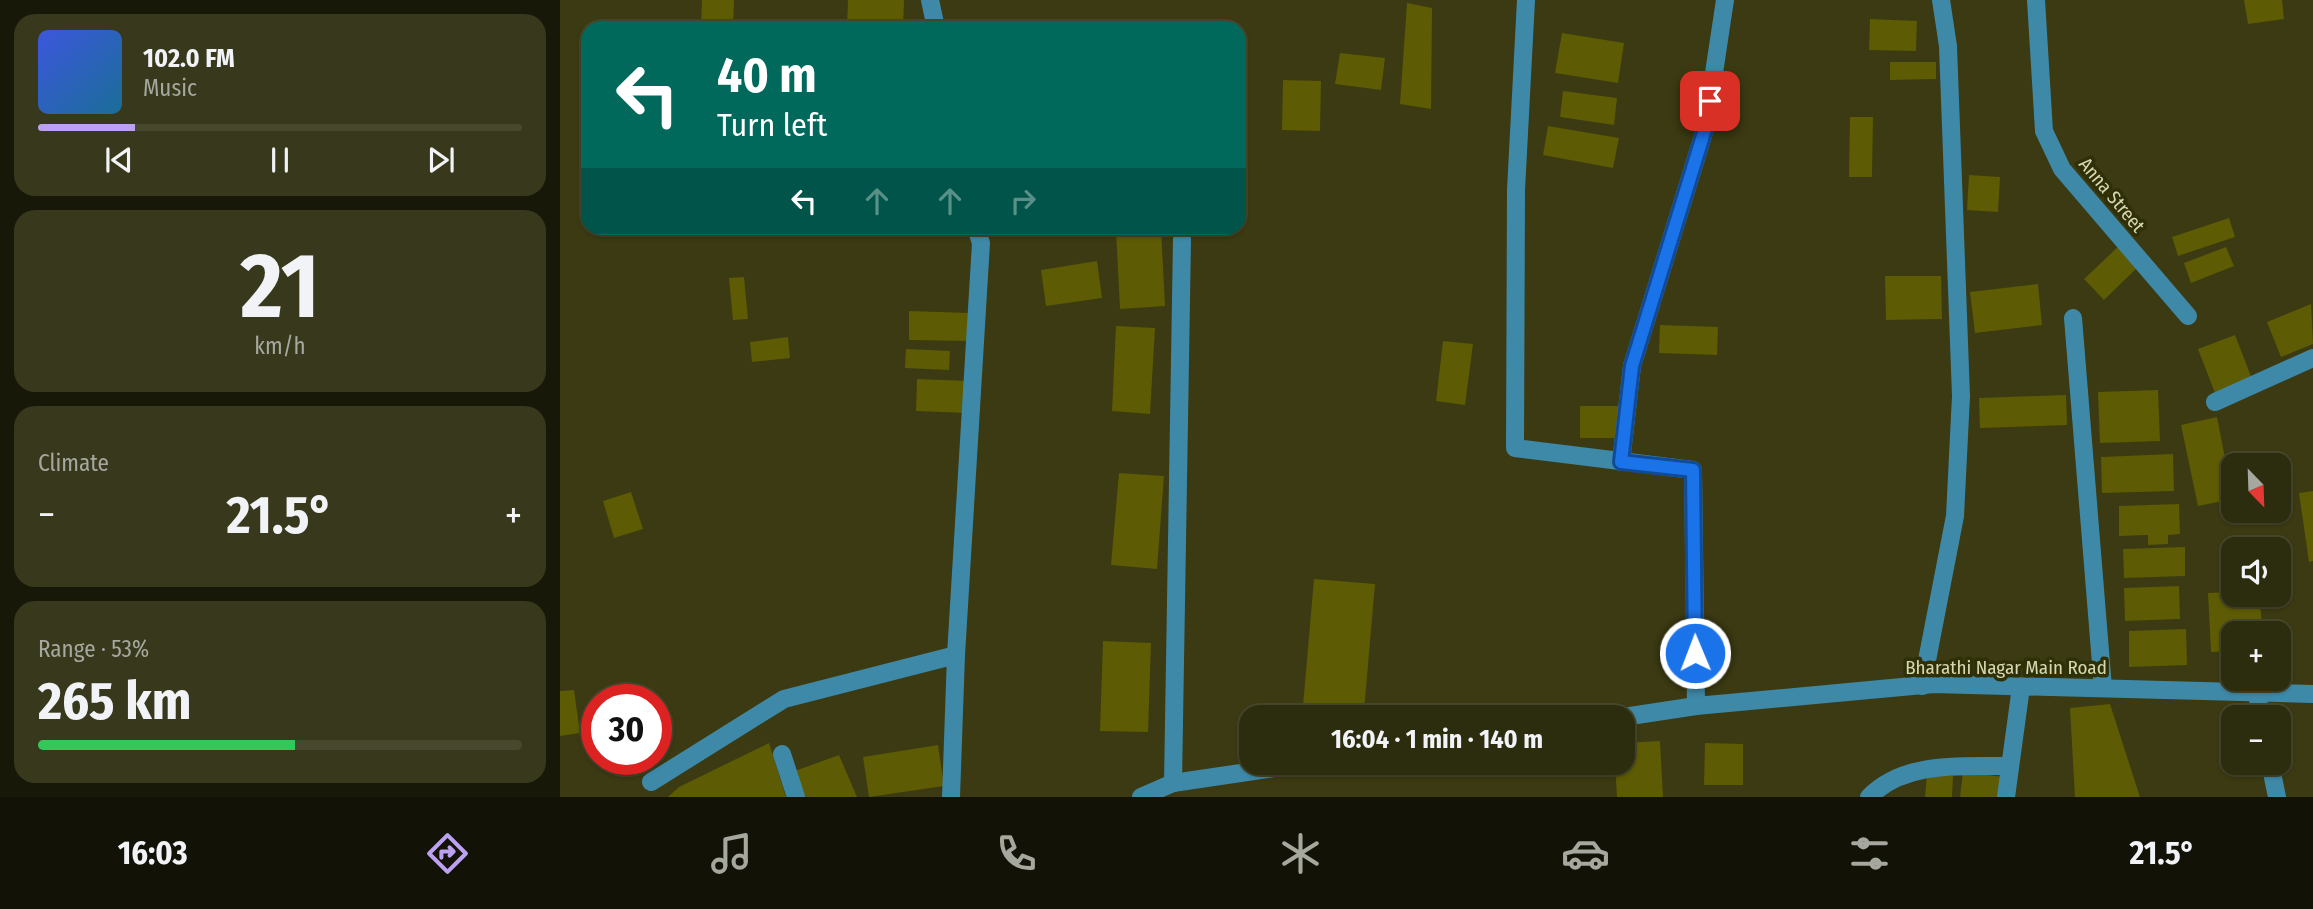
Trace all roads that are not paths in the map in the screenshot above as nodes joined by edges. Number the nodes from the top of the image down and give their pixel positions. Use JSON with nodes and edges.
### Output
{"nodes":[{"id":1,"x":930,"y":0,"type":"edge"},
{"id":2,"x":1526,"y":0,"type":"edge"},
{"id":3,"x":1725,"y":0,"type":"edge"},
{"id":4,"x":1941,"y":0,"type":"edge"},
{"id":5,"x":2036,"y":0,"type":"edge"},
{"id":6,"x":934,"y":21,"type":"edge"},
{"id":7,"x":978,"y":235,"type":"edge"},
{"id":8,"x":1182,"y":239,"type":"dead end"},
{"id":9,"x":2188,"y":316,"type":"dead end"},
{"id":10,"x":2073,"y":318,"type":"dead end"},
{"id":11,"x":2313,"y":358,"type":"edge"},
{"id":12,"x":2215,"y":401,"type":"dead end"},
{"id":13,"x":1621,"y":462,"type":"junction"},
{"id":14,"x":956,"y":655,"type":"junction"},
{"id":15,"x":1922,"y":686,"type":"junction"},
{"id":16,"x":2021,"y":687,"type":"junction"},
{"id":17,"x":2103,"y":688,"type":"junction"},
{"id":18,"x":2256,"y":692,"type":"junction"},
{"id":19,"x":2313,"y":694,"type":"edge"},
{"id":20,"x":2258,"y":705,"type":"edge"},
{"id":21,"x":1696,"y":706,"type":"junction"},
{"id":22,"x":1635,"y":715,"type":"edge"},
{"id":23,"x":782,"y":754,"type":"dead end"},
{"id":24,"x":2010,"y":766,"type":"junction"},
{"id":25,"x":1239,"y":773,"type":"edge"},
{"id":26,"x":2272,"y":775,"type":"edge"},
{"id":27,"x":651,"y":782,"type":"dead end"},
{"id":28,"x":1172,"y":783,"type":"junction"},
{"id":29,"x":796,"y":797,"type":"edge"},
{"id":30,"x":951,"y":797,"type":"edge"},
{"id":31,"x":1141,"y":797,"type":"edge"},
{"id":32,"x":1870,"y":797,"type":"edge"},
{"id":33,"x":2006,"y":797,"type":"edge"},
{"id":34,"x":2277,"y":797,"type":"edge"}],
"edges":[{"from":1,"to":6,"type":"street"},
{"from":2,"to":13,"type":"street"},
{"from":3,"to":13,"type":"street"},
{"from":4,"to":15,"type":"street"},
{"from":5,"to":9,"type":"street","name":"Anna Street"},
{"from":7,"to":14,"type":"street"},
{"from":8,"to":28,"type":"street"},
{"from":10,"to":17,"type":"street"},
{"from":11,"to":12,"type":"street"},
{"from":13,"to":21,"type":"street"},
{"from":14,"to":27,"type":"street"},
{"from":14,"to":30,"type":"street"},
{"from":15,"to":16,"type":"street","name":"Bharathi Nagar Main Road"},
{"from":15,"to":21,"type":"street","name":"Bharathi Nagar Main Road"},
{"from":16,"to":17,"type":"street","name":"Bharathi Nagar Main Road"},
{"from":16,"to":24,"type":"street"},
{"from":17,"to":18,"type":"street","name":"Bharathi Nagar Main Road"},
{"from":18,"to":19,"type":"street","name":"Bharathi Nagar Main Road"},
{"from":18,"to":20,"type":"street"},
{"from":21,"to":22,"type":"street","name":"Bharathi Nagar Main Road"},
{"from":23,"to":29,"type":"street"},
{"from":24,"to":32,"type":"street"},
{"from":24,"to":33,"type":"street"},
{"from":25,"to":28,"type":"street"},
{"from":26,"to":34,"type":"street"},
{"from":28,"to":31,"type":"street"}]}
